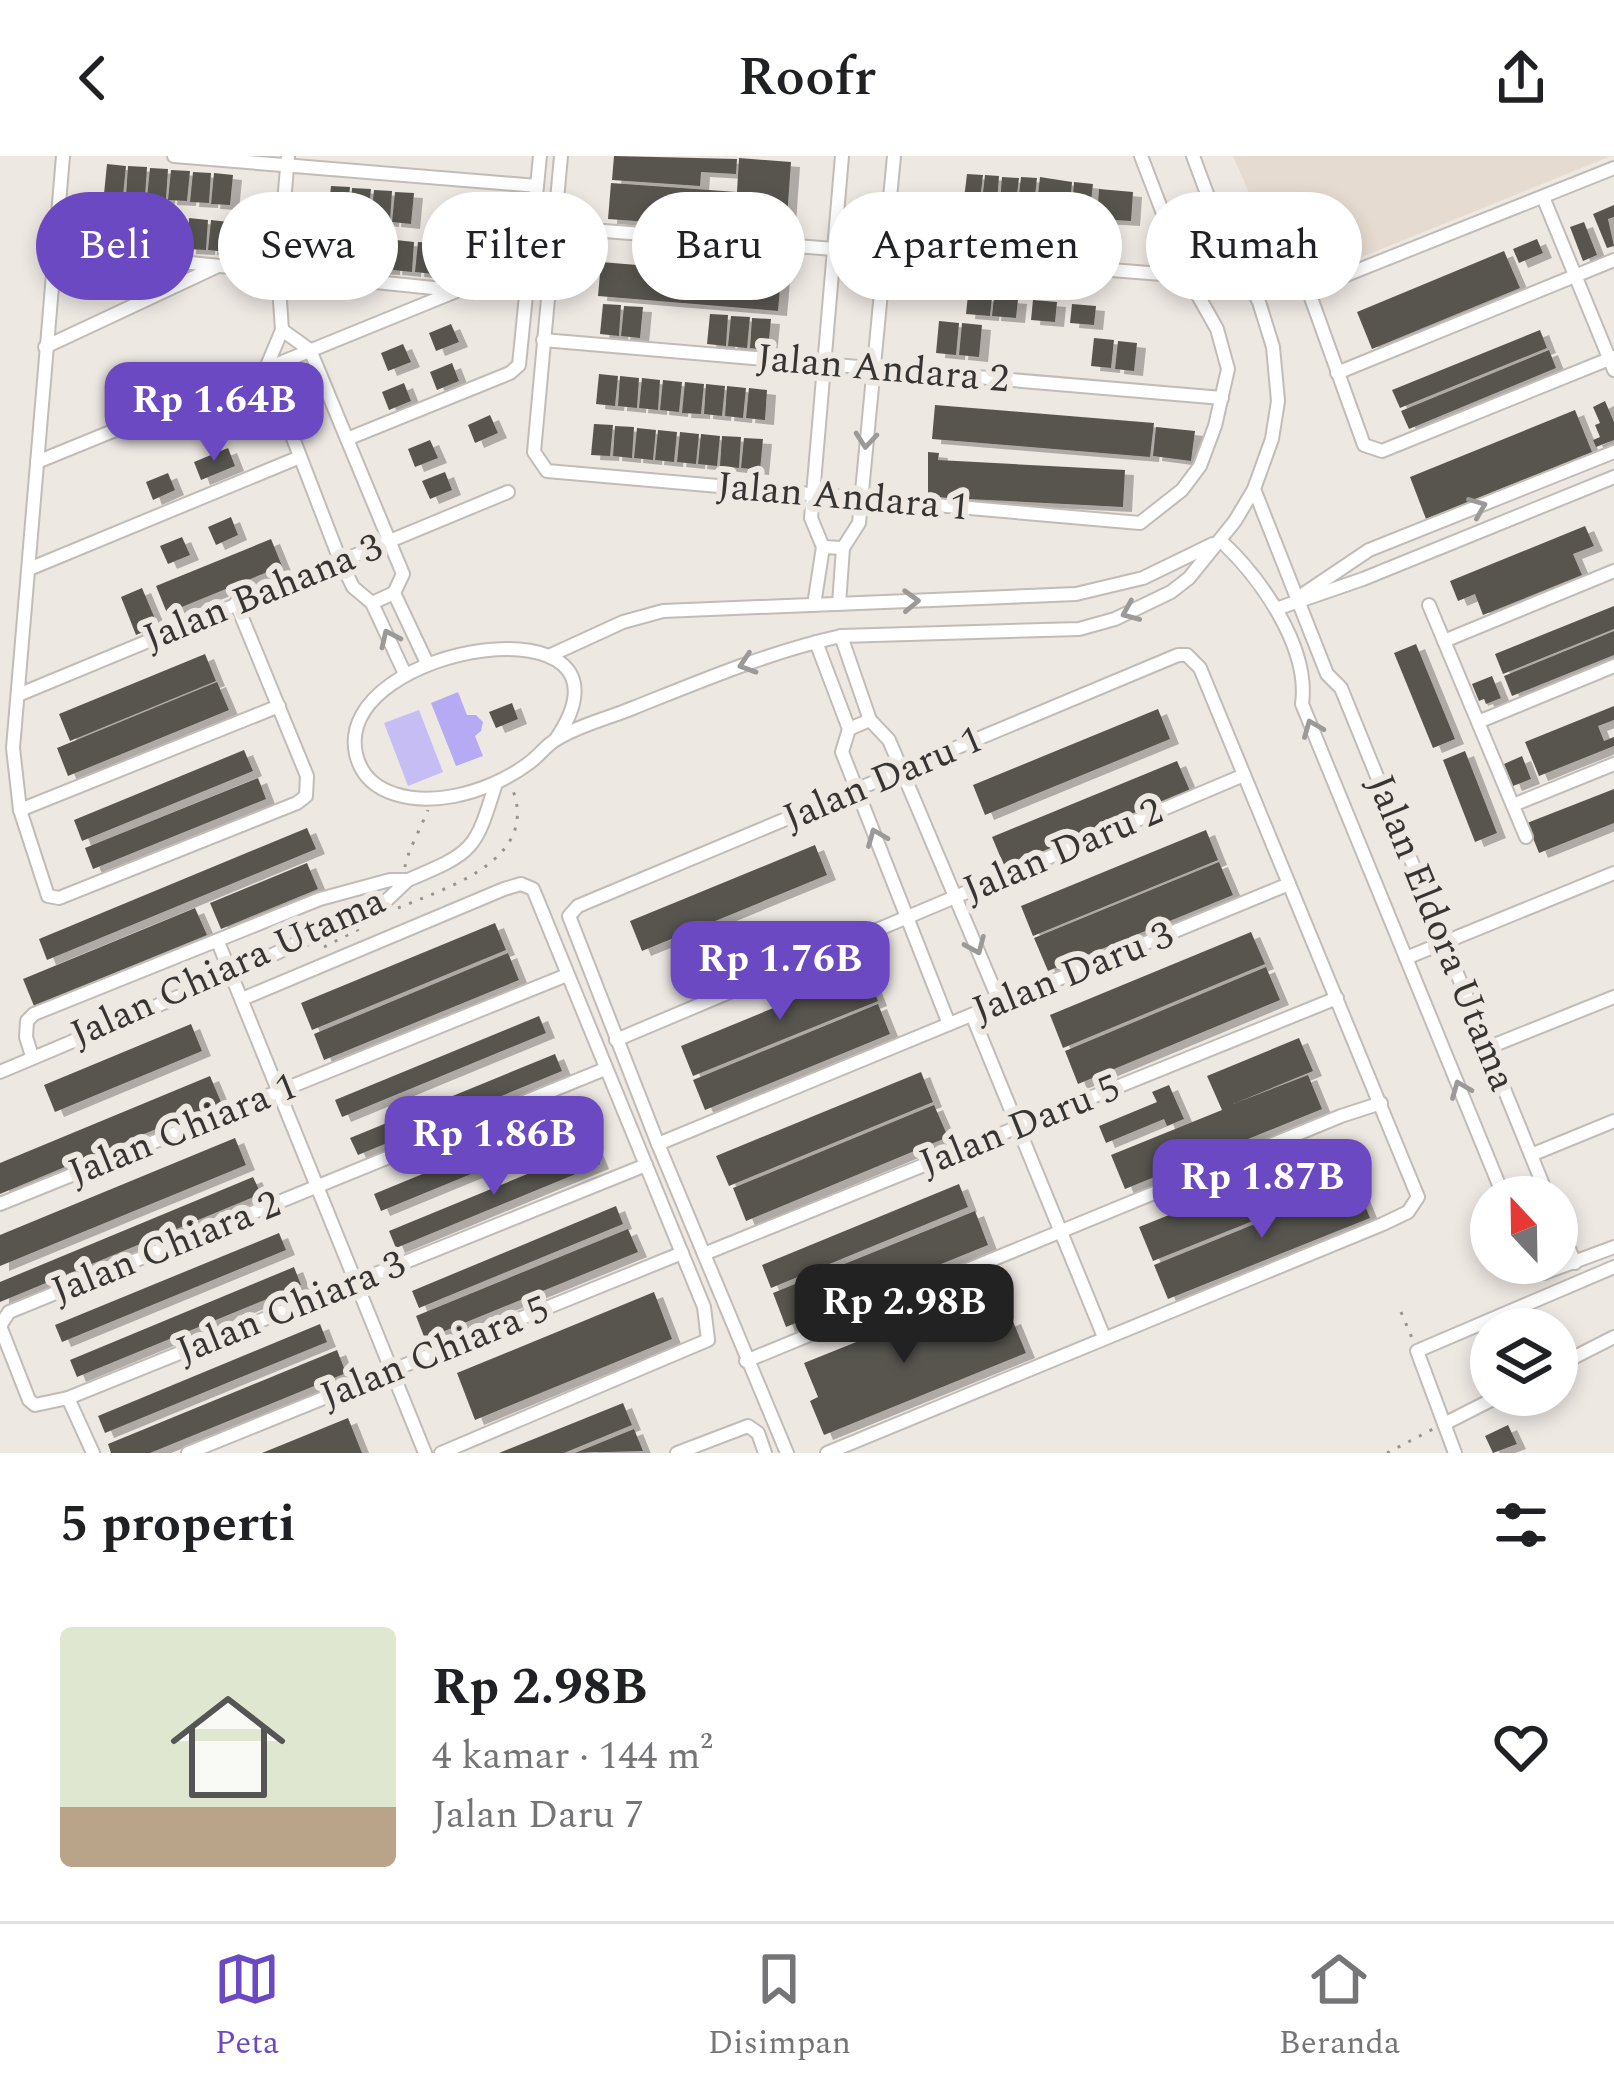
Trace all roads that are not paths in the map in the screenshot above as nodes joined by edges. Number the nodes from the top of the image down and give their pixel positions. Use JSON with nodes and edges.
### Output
{"nodes":[{"id":1,"x":63,"y":156,"type":"edge"},
{"id":2,"x":174,"y":156,"type":"edge"},
{"id":3,"x":540,"y":156,"type":"edge"},
{"id":4,"x":560,"y":156,"type":"edge"},
{"id":5,"x":842,"y":156,"type":"edge"},
{"id":6,"x":894,"y":156,"type":"edge"},
{"id":7,"x":1125,"y":156,"type":"edge"},
{"id":8,"x":1141,"y":156,"type":"edge"},
{"id":9,"x":1193,"y":156,"type":"edge"},
{"id":10,"x":288,"y":160,"type":"edge"},
{"id":11,"x":1614,"y":168,"type":"edge"},
{"id":12,"x":537,"y":186,"type":"junction"},
{"id":13,"x":60,"y":192,"type":"edge"},
{"id":14,"x":285,"y":192,"type":"edge"},
{"id":15,"x":536,"y":192,"type":"edge"},
{"id":16,"x":556,"y":192,"type":"edge"},
{"id":17,"x":839,"y":192,"type":"edge"},
{"id":18,"x":890,"y":192,"type":"edge"},
{"id":19,"x":1155,"y":192,"type":"edge"},
{"id":20,"x":1543,"y":197,"type":"junction"},
{"id":21,"x":608,"y":231,"type":"edge"},
{"id":22,"x":829,"y":249,"type":"edge"},
{"id":23,"x":1614,"y":260,"type":"edge"},
{"id":24,"x":218,"y":266,"type":"edge"},
{"id":25,"x":1576,"y":276,"type":"junction"},
{"id":26,"x":50,"y":300,"type":"edge"},
{"id":27,"x":280,"y":300,"type":"edge"},
{"id":28,"x":433,"y":300,"type":"edge"},
{"id":29,"x":526,"y":300,"type":"edge"},
{"id":30,"x":547,"y":300,"type":"edge"},
{"id":31,"x":830,"y":300,"type":"edge"},
{"id":32,"x":879,"y":300,"type":"edge"},
{"id":33,"x":1200,"y":300,"type":"edge"},
{"id":34,"x":282,"y":330,"type":"junction"},
{"id":35,"x":543,"y":340,"type":"junction"},
{"id":36,"x":45,"y":347,"type":"junction"},
{"id":37,"x":310,"y":350,"type":"junction"},
{"id":38,"x":1612,"y":362,"type":"edge"},
{"id":39,"x":824,"y":364,"type":"junction"},
{"id":40,"x":266,"y":368,"type":"junction"},
{"id":41,"x":872,"y":368,"type":"junction"},
{"id":42,"x":1337,"y":374,"type":"junction"},
{"id":43,"x":1222,"y":398,"type":"junction"},
{"id":44,"x":347,"y":439,"type":"junction"},
{"id":45,"x":1614,"y":452,"type":"edge"},
{"id":46,"x":300,"y":457,"type":"junction"},
{"id":47,"x":37,"y":462,"type":"junction"},
{"id":48,"x":1614,"y":477,"type":"edge"},
{"id":49,"x":1254,"y":489,"type":"junction"},
{"id":50,"x":508,"y":492,"type":"dead end"},
{"id":51,"x":811,"y":494,"type":"junction"},
{"id":52,"x":862,"y":499,"type":"junction"},
{"id":53,"x":389,"y":540,"type":"junction"},
{"id":54,"x":1220,"y":540,"type":"junction"},
{"id":55,"x":823,"y":547,"type":"junction"},
{"id":56,"x":843,"y":548,"type":"junction"},
{"id":57,"x":340,"y":560,"type":"junction"},
{"id":58,"x":29,"y":569,"type":"junction"},
{"id":59,"x":1614,"y":571,"type":"edge"},
{"id":60,"x":394,"y":593,"type":"junction"},
{"id":61,"x":1296,"y":600,"type":"junction"},
{"id":62,"x":236,"y":603,"type":"junction"},
{"id":63,"x":372,"y":603,"type":"junction"},
{"id":64,"x":839,"y":604,"type":"junction"},
{"id":65,"x":814,"y":605,"type":"junction"},
{"id":66,"x":1429,"y":605,"type":"dead end"},
{"id":67,"x":1276,"y":608,"type":"junction"},
{"id":68,"x":841,"y":636,"type":"junction"},
{"id":69,"x":1444,"y":641,"type":"junction"},
{"id":70,"x":816,"y":642,"type":"junction"},
{"id":71,"x":551,"y":655,"type":"junction"},
{"id":72,"x":427,"y":663,"type":"junction"},
{"id":73,"x":1614,"y":666,"type":"edge"},
{"id":74,"x":405,"y":674,"type":"junction"},
{"id":75,"x":1327,"y":674,"type":"junction"},
{"id":76,"x":1305,"y":682,"type":"junction"},
{"id":77,"x":18,"y":695,"type":"junction"},
{"id":78,"x":279,"y":706,"type":"junction"},
{"id":79,"x":870,"y":720,"type":"junction"},
{"id":80,"x":1478,"y":722,"type":"junction"},
{"id":81,"x":848,"y":729,"type":"junction"},
{"id":82,"x":556,"y":739,"type":"junction"},
{"id":83,"x":1614,"y":764,"type":"edge"},
{"id":84,"x":902,"y":771,"type":"junction"},
{"id":85,"x":1244,"y":775,"type":"junction"},
{"id":86,"x":496,"y":783,"type":"junction"},
{"id":87,"x":857,"y":790,"type":"junction"},
{"id":88,"x":1513,"y":806,"type":"junction"},
{"id":89,"x":20,"y":810,"type":"junction"},
{"id":90,"x":1526,"y":837,"type":"dead end"},
{"id":91,"x":1614,"y":872,"type":"edge"},
{"id":92,"x":408,"y":880,"type":"junction"},
{"id":93,"x":1289,"y":884,"type":"junction"},
{"id":94,"x":344,"y":893,"type":"junction"},
{"id":95,"x":956,"y":897,"type":"junction"},
{"id":96,"x":350,"y":917,"type":"junction"},
{"id":97,"x":908,"y":917,"type":"junction"},
{"id":98,"x":218,"y":942,"type":"junction"},
{"id":99,"x":1444,"y":942,"type":"junction"},
{"id":100,"x":1406,"y":958,"type":"junction"},
{"id":101,"x":232,"y":974,"type":"junction"},
{"id":102,"x":567,"y":975,"type":"junction"},
{"id":103,"x":1614,"y":997,"type":"edge"},
{"id":104,"x":1337,"y":998,"type":"junction"},
{"id":105,"x":242,"y":999,"type":"junction"},
{"id":106,"x":1000,"y":1003,"type":"junction"},
{"id":107,"x":972,"y":1015,"type":"junction"},
{"id":108,"x":949,"y":1024,"type":"junction"},
{"id":109,"x":616,"y":1040,"type":"junction"},
{"id":110,"x":1487,"y":1048,"type":"junction"},
{"id":111,"x":32,"y":1056,"type":"junction"},
{"id":112,"x":604,"y":1069,"type":"junction"},
{"id":113,"x":0,"y":1072,"type":"edge"},
{"id":114,"x":279,"y":1091,"type":"junction"},
{"id":115,"x":1381,"y":1103,"type":"junction"},
{"id":116,"x":1614,"y":1121,"type":"edge"},
{"id":117,"x":1018,"y":1126,"type":"junction"},
{"id":118,"x":658,"y":1144,"type":"junction"},
{"id":119,"x":1531,"y":1155,"type":"junction"},
{"id":120,"x":646,"y":1165,"type":"junction"},
{"id":121,"x":1495,"y":1176,"type":"edge"},
{"id":122,"x":1540,"y":1176,"type":"edge"},
{"id":123,"x":317,"y":1186,"type":"junction"},
{"id":124,"x":0,"y":1204,"type":"edge"},
{"id":125,"x":1061,"y":1232,"type":"junction"},
{"id":126,"x":1614,"y":1247,"type":"edge"},
{"id":127,"x":682,"y":1253,"type":"junction"},
{"id":128,"x":704,"y":1254,"type":"junction"},
{"id":129,"x":1578,"y":1262,"type":"edge"},
{"id":130,"x":1614,"y":1267,"type":"edge"},
{"id":131,"x":356,"y":1282,"type":"junction"},
{"id":132,"x":0,"y":1326,"type":"edge"},
{"id":133,"x":1104,"y":1337,"type":"junction"},
{"id":134,"x":1614,"y":1337,"type":"edge"},
{"id":135,"x":1578,"y":1355,"type":"edge"},
{"id":136,"x":746,"y":1361,"type":"junction"},
{"id":137,"x":392,"y":1370,"type":"junction"},
{"id":138,"x":68,"y":1398,"type":"junction"},
{"id":139,"x":1470,"y":1411,"type":"edge"},
{"id":140,"x":1444,"y":1424,"type":"junction"},
{"id":141,"x":93,"y":1453,"type":"edge"},
{"id":142,"x":188,"y":1453,"type":"edge"},
{"id":143,"x":425,"y":1453,"type":"edge"},
{"id":144,"x":441,"y":1453,"type":"edge"},
{"id":145,"x":677,"y":1453,"type":"edge"},
{"id":146,"x":765,"y":1453,"type":"edge"},
{"id":147,"x":787,"y":1453,"type":"edge"},
{"id":148,"x":827,"y":1453,"type":"edge"},
{"id":149,"x":1455,"y":1453,"type":"edge"}],
"edges":[{"from":1,"to":13,"type":"street"},
{"from":2,"to":10,"type":"street"},
{"from":3,"to":12,"type":"street"},
{"from":4,"to":16,"type":"street"},
{"from":5,"to":17,"type":"street"},
{"from":6,"to":18,"type":"street"},
{"from":7,"to":8,"type":"street"},
{"from":8,"to":19,"type":"street"},
{"from":9,"to":49,"type":"street"},
{"from":10,"to":12,"type":"street"},
{"from":10,"to":14,"type":"street"},
{"from":11,"to":20,"type":"street"},
{"from":12,"to":15,"type":"street"},
{"from":20,"to":25,"type":"street"},
{"from":20,"to":42,"type":"street"},
{"from":21,"to":22,"type":"street"},
{"from":23,"to":25,"type":"street"},
{"from":24,"to":36,"type":"street"},
{"from":25,"to":38,"type":"street"},
{"from":25,"to":42,"type":"street"},
{"from":26,"to":36,"type":"street"},
{"from":27,"to":34,"type":"street"},
{"from":28,"to":37,"type":"street"},
{"from":29,"to":44,"type":"street"},
{"from":30,"to":35,"type":"street"},
{"from":31,"to":39,"type":"street"},
{"from":32,"to":41,"type":"street"},
{"from":33,"to":43,"type":"street"},
{"from":34,"to":37,"type":"street"},
{"from":34,"to":40,"type":"street"},
{"from":35,"to":39,"type":"street","name":"Jalan Andara 2"},
{"from":35,"to":51,"type":"street","name":"Jalan Andara 1"},
{"from":36,"to":47,"type":"street"},
{"from":37,"to":40,"type":"street"},
{"from":37,"to":44,"type":"street"},
{"from":38,"to":42,"type":"street"},
{"from":39,"to":41,"type":"street","name":"Jalan Andara 2"},
{"from":39,"to":51,"type":"street"},
{"from":40,"to":46,"type":"street"},
{"from":40,"to":47,"type":"street"},
{"from":41,"to":43,"type":"street","name":"Jalan Andara 2"},
{"from":41,"to":52,"type":"street","one_way":true},
{"from":43,"to":52,"type":"street","name":"Jalan Andara 1"},
{"from":44,"to":53,"type":"street"},
{"from":61,"to":45,"type":"street","one_way":true},
{"from":46,"to":57,"type":"street"},
{"from":46,"to":58,"type":"street"},
{"from":47,"to":58,"type":"street"},
{"from":48,"to":61,"type":"street"},
{"from":49,"to":54,"type":"street"},
{"from":49,"to":61,"type":"street","name":"Jalan Eldora Utama"},
{"from":50,"to":53,"type":"street","name":"Jalan Bahana 3"},
{"from":51,"to":52,"type":"street","name":"Jalan Andara 1"},
{"from":51,"to":55,"type":"street"},
{"from":52,"to":56,"type":"street"},
{"from":53,"to":57,"type":"street","name":"Jalan Bahana 3"},
{"from":53,"to":60,"type":"street"},
{"from":64,"to":54,"type":"street","one_way":true},
{"from":54,"to":67,"type":"street","name":"Jalan Eldora Utama"},
{"from":54,"to":68,"type":"street","one_way":true},
{"from":55,"to":56,"type":"street"},
{"from":55,"to":65,"type":"street"},
{"from":56,"to":64,"type":"street"},
{"from":57,"to":62,"type":"street","name":"Jalan Bahana 3"},
{"from":57,"to":63,"type":"street"},
{"from":58,"to":77,"type":"street"},
{"from":59,"to":69,"type":"street"},
{"from":60,"to":63,"type":"street"},
{"from":60,"to":72,"type":"street"},
{"from":61,"to":67,"type":"street"},
{"from":61,"to":75,"type":"street","name":"Jalan Eldora Utama"},
{"from":62,"to":77,"type":"street","name":"Jalan Bahana 3"},
{"from":62,"to":78,"type":"street"},
{"from":74,"to":63,"type":"street","one_way":true},
{"from":64,"to":65,"type":"street"},
{"from":65,"to":71,"type":"street"},
{"from":66,"to":69,"type":"street"},
{"from":67,"to":76,"type":"street","name":"Jalan Eldora Utama"},
{"from":68,"to":70,"type":"street"},
{"from":68,"to":79,"type":"street"},
{"from":69,"to":80,"type":"street"},
{"from":70,"to":81,"type":"street"},
{"from":70,"to":82,"type":"street","one_way":true},
{"from":71,"to":72,"type":"street"},
{"from":71,"to":82,"type":"street"},
{"from":72,"to":74,"type":"street"},
{"from":73,"to":80,"type":"street"},
{"from":74,"to":86,"type":"street"},
{"from":75,"to":76,"type":"street"},
{"from":75,"to":99,"type":"street","name":"Jalan Eldora Utama"},
{"from":100,"to":76,"type":"street","name":"Jalan Eldora Utama","one_way":true},
{"from":77,"to":89,"type":"street"},
{"from":78,"to":89,"type":"street"},
{"from":78,"to":89,"type":"street"},
{"from":79,"to":81,"type":"street"},
{"from":79,"to":84,"type":"street"},
{"from":80,"to":88,"type":"street"},
{"from":81,"to":87,"type":"street"},
{"from":82,"to":86,"type":"street"},
{"from":83,"to":88,"type":"street"},
{"from":84,"to":85,"type":"street","name":"Jalan Daru 1"},
{"from":84,"to":87,"type":"street","name":"Jalan Daru 1"},
{"from":84,"to":95,"type":"street"},
{"from":85,"to":93,"type":"street"},
{"from":85,"to":95,"type":"street","name":"Jalan Daru 2"},
{"from":86,"to":92,"type":"street"},
{"from":97,"to":87,"type":"street","one_way":true},
{"from":87,"to":109,"type":"street","name":"Jalan Daru 1"},
{"from":88,"to":90,"type":"street"},
{"from":91,"to":99,"type":"street"},
{"from":92,"to":94,"type":"street","name":"Jalan Chiara Utama"},
{"from":92,"to":96,"type":"street","name":"Jalan Chiara Utama"},
{"from":93,"to":104,"type":"street"},
{"from":93,"to":106,"type":"street","name":"Jalan Daru 3"},
{"from":94,"to":96,"type":"street"},
{"from":94,"to":98,"type":"street","name":"Jalan Chiara Utama"},
{"from":95,"to":97,"type":"street","name":"Jalan Daru 2"},
{"from":95,"to":106,"type":"street","one_way":true},
{"from":96,"to":101,"type":"street","name":"Jalan Chiara Utama"},
{"from":97,"to":108,"type":"street"},
{"from":97,"to":109,"type":"street","name":"Jalan Daru 2"},
{"from":98,"to":101,"type":"street"},
{"from":98,"to":111,"type":"street","name":"Jalan Chiara Utama"},
{"from":99,"to":100,"type":"street"},
{"from":99,"to":110,"type":"street","name":"Jalan Eldora Utama"},
{"from":121,"to":100,"type":"street","name":"Jalan Eldora Utama","one_way":true},
{"from":101,"to":105,"type":"street"},
{"from":101,"to":111,"type":"street","name":"Jalan Chiara Utama"},
{"from":102,"to":105,"type":"street","name":"Jalan Chiara Utama"},
{"from":102,"to":112,"type":"street"},
{"from":102,"to":114,"type":"street","name":"Jalan Chiara 1"},
{"from":103,"to":110,"type":"street"},
{"from":104,"to":115,"type":"street"},
{"from":104,"to":117,"type":"street","name":"Jalan Daru 5"},
{"from":105,"to":114,"type":"street"},
{"from":106,"to":107,"type":"street","name":"Jalan Daru 3"},
{"from":107,"to":108,"type":"street","name":"Jalan Daru 3"},
{"from":107,"to":117,"type":"street"},
{"from":108,"to":118,"type":"street","name":"Jalan Daru 3"},
{"from":109,"to":118,"type":"street"},
{"from":110,"to":119,"type":"street","name":"Jalan Eldora Utama"},
{"from":111,"to":113,"type":"street","name":"Jalan Chiara Utama"},
{"from":112,"to":120,"type":"street"},
{"from":112,"to":123,"type":"street","name":"Jalan Chiara 2"},
{"from":114,"to":123,"type":"street"},
{"from":114,"to":124,"type":"street","name":"Jalan Chiara 1"},
{"from":115,"to":125,"type":"street"},
{"from":115,"to":133,"type":"street"},
{"from":116,"to":119,"type":"street"},
{"from":117,"to":125,"type":"street"},
{"from":117,"to":128,"type":"street","name":"Jalan Daru 5"},
{"from":118,"to":128,"type":"street"},
{"from":119,"to":122,"type":"street","name":"Jalan Eldora Utama"},
{"from":120,"to":127,"type":"street"},
{"from":120,"to":131,"type":"street","name":"Jalan Chiara 3"},
{"from":123,"to":131,"type":"street"},
{"from":123,"to":132,"type":"street","name":"Jalan Chiara 2"},
{"from":125,"to":133,"type":"street"},
{"from":125,"to":136,"type":"street"},
{"from":126,"to":129,"type":"street"},
{"from":127,"to":137,"type":"street","name":"Jalan Chiara 5"},
{"from":127,"to":144,"type":"street"},
{"from":128,"to":136,"type":"street"},
{"from":130,"to":140,"type":"street"},
{"from":131,"to":137,"type":"street"},
{"from":131,"to":138,"type":"street","name":"Jalan Chiara 3"},
{"from":132,"to":138,"type":"street"},
{"from":133,"to":148,"type":"street"},
{"from":134,"to":135,"type":"street"},
{"from":136,"to":147,"type":"street"},
{"from":137,"to":142,"type":"street","name":"Jalan Chiara 5"},
{"from":137,"to":143,"type":"street"},
{"from":138,"to":141,"type":"street"},
{"from":139,"to":140,"type":"street"},
{"from":140,"to":149,"type":"street"},
{"from":145,"to":146,"type":"street"}]}
